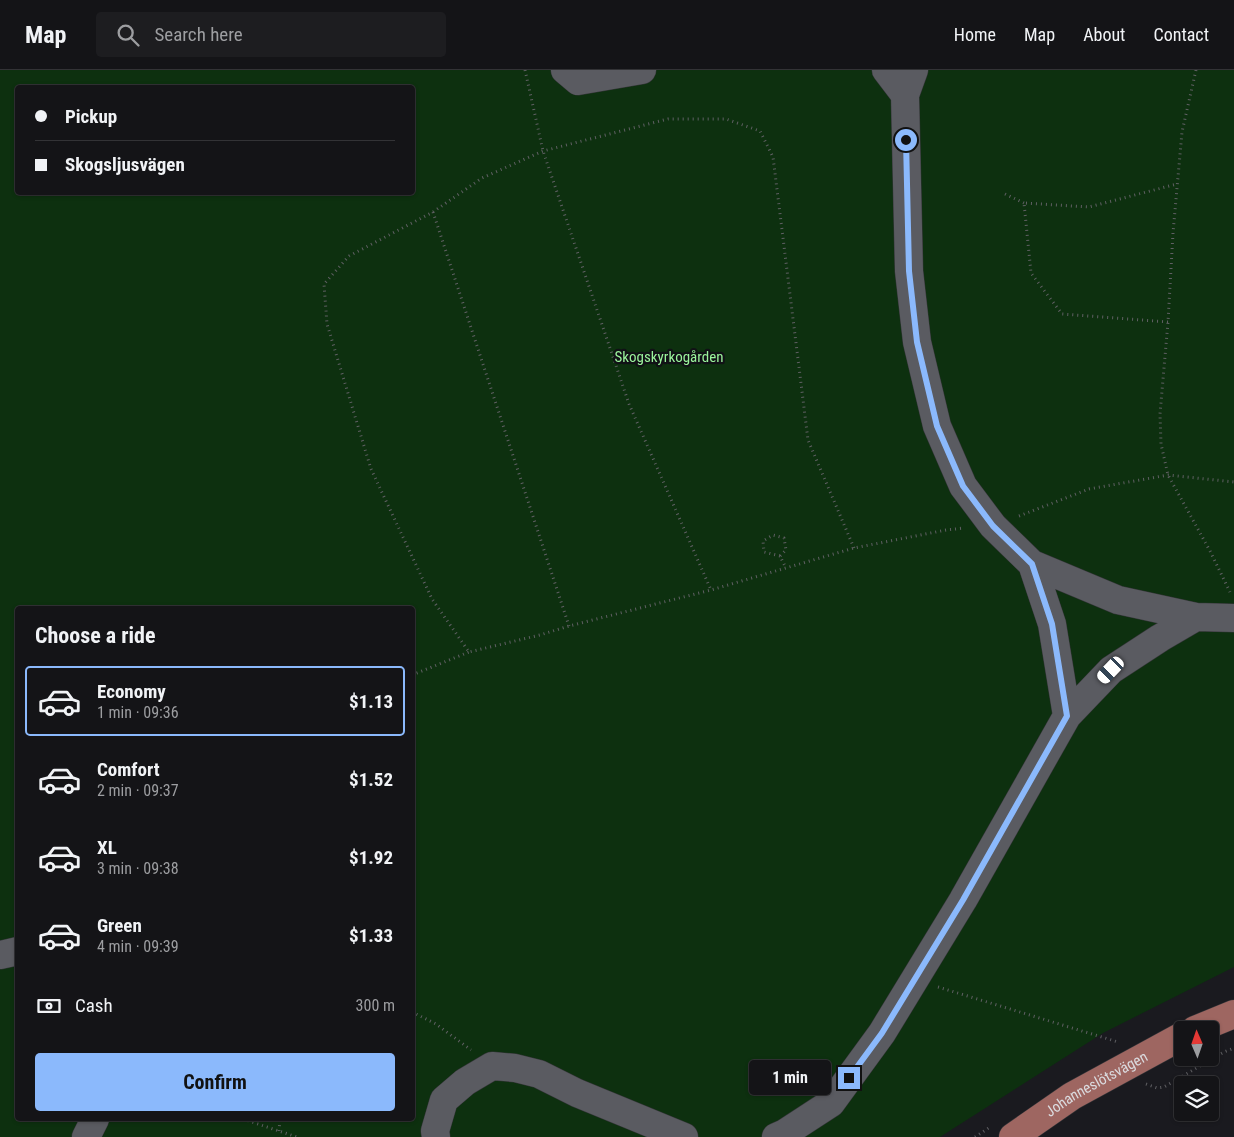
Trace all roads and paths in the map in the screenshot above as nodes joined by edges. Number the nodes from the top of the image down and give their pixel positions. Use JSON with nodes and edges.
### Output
{"nodes":[{"id":1,"x":525,"y":70,"type":"edge"},
{"id":2,"x":565,"y":70,"type":"edge"},
{"id":3,"x":642,"y":70,"type":"edge"},
{"id":4,"x":886,"y":70,"type":"edge"},
{"id":5,"x":914,"y":70,"type":"edge"},
{"id":6,"x":1196,"y":70,"type":"edge"},
{"id":7,"x":905,"y":95,"type":"junction"},
{"id":8,"x":544,"y":152,"type":"junction"},
{"id":9,"x":1177,"y":184,"type":"junction"},
{"id":10,"x":1005,"y":194,"type":"dead end"},
{"id":11,"x":1024,"y":203,"type":"junction"},
{"id":12,"x":433,"y":212,"type":"junction"},
{"id":13,"x":1168,"y":322,"type":"junction"},
{"id":14,"x":1168,"y":475,"type":"junction"},
{"id":15,"x":1234,"y":482,"type":"edge"},
{"id":16,"x":993,"y":526,"type":"junction"},
{"id":17,"x":854,"y":548,"type":"junction"},
{"id":18,"x":780,"y":556,"type":"junction"},
{"id":19,"x":1032,"y":564,"type":"junction"},
{"id":20,"x":786,"y":568,"type":"junction"},
{"id":21,"x":711,"y":590,"type":"junction"},
{"id":22,"x":1234,"y":600,"type":"edge"},
{"id":23,"x":1196,"y":617,"type":"junction"},
{"id":24,"x":1234,"y":618,"type":"edge"},
{"id":25,"x":569,"y":626,"type":"junction"},
{"id":26,"x":469,"y":652,"type":"junction"},
{"id":27,"x":415,"y":675,"type":"edge"},
{"id":28,"x":1067,"y":716,"type":"junction"},
{"id":29,"x":15,"y":952,"type":"edge"},
{"id":30,"x":0,"y":955,"type":"edge"},
{"id":31,"x":915,"y":980,"type":"junction"},
{"id":32,"x":415,"y":1014,"type":"edge"},
{"id":33,"x":1234,"y":1014,"type":"edge"},
{"id":34,"x":1217,"y":1021,"type":"edge"},
{"id":35,"x":1174,"y":1040,"type":"edge"},
{"id":36,"x":1119,"y":1043,"type":"dead end"},
{"id":37,"x":492,"y":1066,"type":"junction"},
{"id":38,"x":94,"y":1121,"type":"edge"},
{"id":39,"x":250,"y":1121,"type":"edge"},
{"id":40,"x":280,"y":1121,"type":"edge"},
{"id":41,"x":279,"y":1130,"type":"junction"},
{"id":42,"x":86,"y":1137,"type":"edge"},
{"id":43,"x":297,"y":1137,"type":"edge"},
{"id":44,"x":436,"y":1137,"type":"edge"},
{"id":45,"x":684,"y":1137,"type":"edge"},
{"id":46,"x":776,"y":1137,"type":"edge"},
{"id":47,"x":1013,"y":1137,"type":"edge"}],
"edges":[{"from":1,"to":8,"type":"path"},
{"from":2,"to":3,"type":"street"},
{"from":4,"to":7,"type":"street"},
{"from":5,"to":7,"type":"street"},
{"from":6,"to":9,"type":"path"},
{"from":7,"to":16,"type":"street"},
{"from":8,"to":12,"type":"path"},
{"from":8,"to":17,"type":"path"},
{"from":8,"to":21,"type":"path"},
{"from":9,"to":11,"type":"path"},
{"from":9,"to":13,"type":"path"},
{"from":10,"to":11,"type":"path"},
{"from":11,"to":13,"type":"path"},
{"from":12,"to":25,"type":"path"},
{"from":12,"to":26,"type":"path"},
{"from":13,"to":14,"type":"path"},
{"from":14,"to":15,"type":"path"},
{"from":14,"to":16,"type":"path"},
{"from":14,"to":22,"type":"path"},
{"from":16,"to":17,"type":"path"},
{"from":16,"to":19,"type":"street"},
{"from":17,"to":20,"type":"path"},
{"from":18,"to":18,"type":"path"},
{"from":18,"to":20,"type":"path"},
{"from":19,"to":23,"type":"street"},
{"from":19,"to":28,"type":"street"},
{"from":20,"to":21,"type":"path"},
{"from":21,"to":25,"type":"path"},
{"from":23,"to":24,"type":"street"},
{"from":23,"to":28,"type":"street"},
{"from":25,"to":26,"type":"path"},
{"from":26,"to":27,"type":"path"},
{"from":28,"to":31,"type":"street"},
{"from":29,"to":30,"type":"street"},
{"from":31,"to":36,"type":"path"},
{"from":31,"to":46,"type":"street"},
{"from":32,"to":37,"type":"path"},
{"from":33,"to":34,"type":"main road"},
{"from":35,"to":47,"type":"main road","name":"Johanneslötsvägen"},
{"from":37,"to":44,"type":"street"},
{"from":37,"to":45,"type":"street"},
{"from":38,"to":42,"type":"street"},
{"from":39,"to":41,"type":"path"},
{"from":40,"to":41,"type":"path"},
{"from":41,"to":43,"type":"path"}]}
